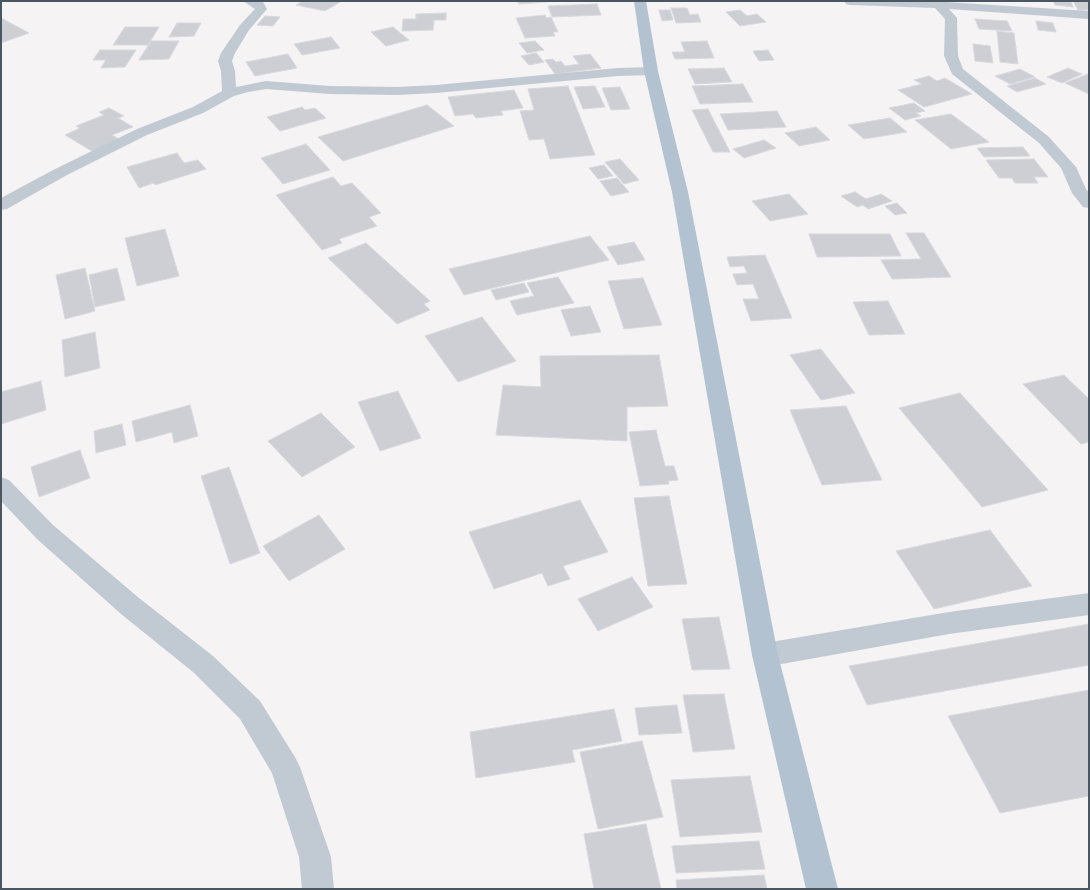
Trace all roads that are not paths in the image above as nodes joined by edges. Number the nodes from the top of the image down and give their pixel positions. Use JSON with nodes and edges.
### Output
{"nodes":[{"id":1,"x":640,"y":1,"type":"edge"},
{"id":2,"x":850,"y":1,"type":"edge"},
{"id":3,"x":916,"y":3,"type":"edge"},
{"id":4,"x":259,"y":4,"type":"edge"},
{"id":5,"x":938,"y":6,"type":"junction"},
{"id":6,"x":1089,"y":15,"type":"edge"},
{"id":7,"x":228,"y":71,"type":"junction"},
{"id":8,"x":651,"y":71,"type":"junction"},
{"id":9,"x":266,"y":85,"type":"junction"},
{"id":10,"x":229,"y":93,"type":"junction"},
{"id":11,"x":1089,"y":203,"type":"edge"},
{"id":12,"x":1,"y":205,"type":"edge"},
{"id":13,"x":1,"y":486,"type":"edge"},
{"id":14,"x":1089,"y":604,"type":"edge"},
{"id":15,"x":765,"y":654,"type":"junction"},
{"id":16,"x":318,"y":889,"type":"edge"},
{"id":17,"x":822,"y":889,"type":"edge"}],
"edges":[{"from":1,"to":8,"type":"main road"},
{"from":2,"to":3,"type":"street"},
{"from":3,"to":5,"type":"street"},
{"from":4,"to":7,"type":"street"},
{"from":5,"to":6,"type":"street"},
{"from":5,"to":11,"type":"street"},
{"from":7,"to":9,"type":"street"},
{"from":7,"to":10,"type":"street"},
{"from":8,"to":9,"type":"street"},
{"from":8,"to":15,"type":"main road"},
{"from":9,"to":10,"type":"street"},
{"from":10,"to":12,"type":"street"},
{"from":13,"to":16,"type":"street"},
{"from":14,"to":15,"type":"street"},
{"from":15,"to":17,"type":"main road"}]}
